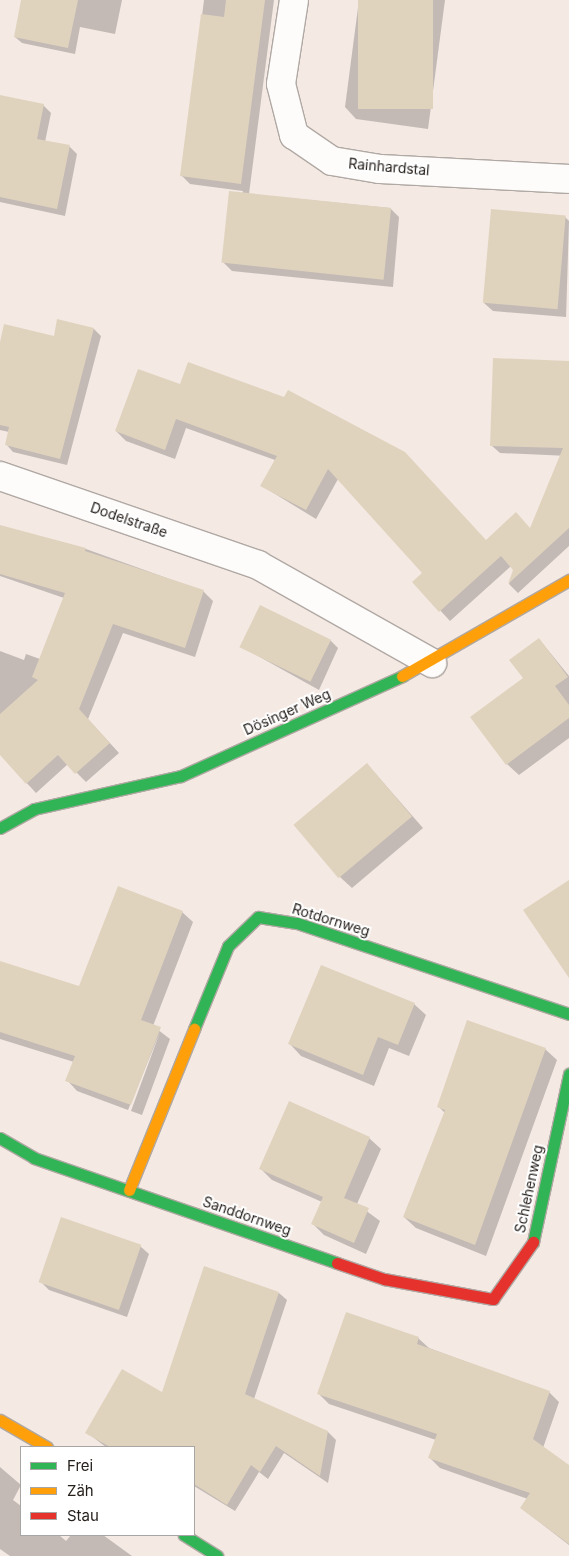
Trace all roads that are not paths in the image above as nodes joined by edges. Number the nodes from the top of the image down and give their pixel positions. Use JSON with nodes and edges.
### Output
{"nodes":[{"id":1,"x":294,"y":0,"type":"edge"},
{"id":2,"x":569,"y":179,"type":"edge"},
{"id":3,"x":0,"y":476,"type":"edge"},
{"id":4,"x":569,"y":580,"type":"edge"},
{"id":5,"x":432,"y":663,"type":"junction"},
{"id":6,"x":0,"y":828,"type":"edge"},
{"id":7,"x":569,"y":1014,"type":"edge"},
{"id":8,"x":569,"y":1074,"type":"edge"},
{"id":9,"x":0,"y":1138,"type":"edge"},
{"id":10,"x":128,"y":1190,"type":"junction"},
{"id":11,"x":493,"y":1299,"type":"joint"},
{"id":12,"x":0,"y":1420,"type":"edge"},
{"id":13,"x":45,"y":1446,"type":"edge"},
{"id":14,"x":186,"y":1536,"type":"edge"},
{"id":15,"x":217,"y":1556,"type":"edge"}],
"edges":[{"from":1,"to":2,"type":"street","name":"Rainhardstal"},
{"from":3,"to":5,"type":"street","name":"Dodelstraße"},
{"from":4,"to":5,"type":"street","name":"Dösinger Weg"},
{"from":5,"to":6,"type":"street","name":"Dösinger Weg"},
{"from":7,"to":10,"type":"street","name":"Rotdornweg"},
{"from":8,"to":11,"type":"street","name":"Schlehenweg"},
{"from":9,"to":10,"type":"street","name":"Sanddornweg"},
{"from":10,"to":11,"type":"street","name":"Sanddornweg"},
{"from":12,"to":13,"type":"street"},
{"from":14,"to":15,"type":"street"}]}
